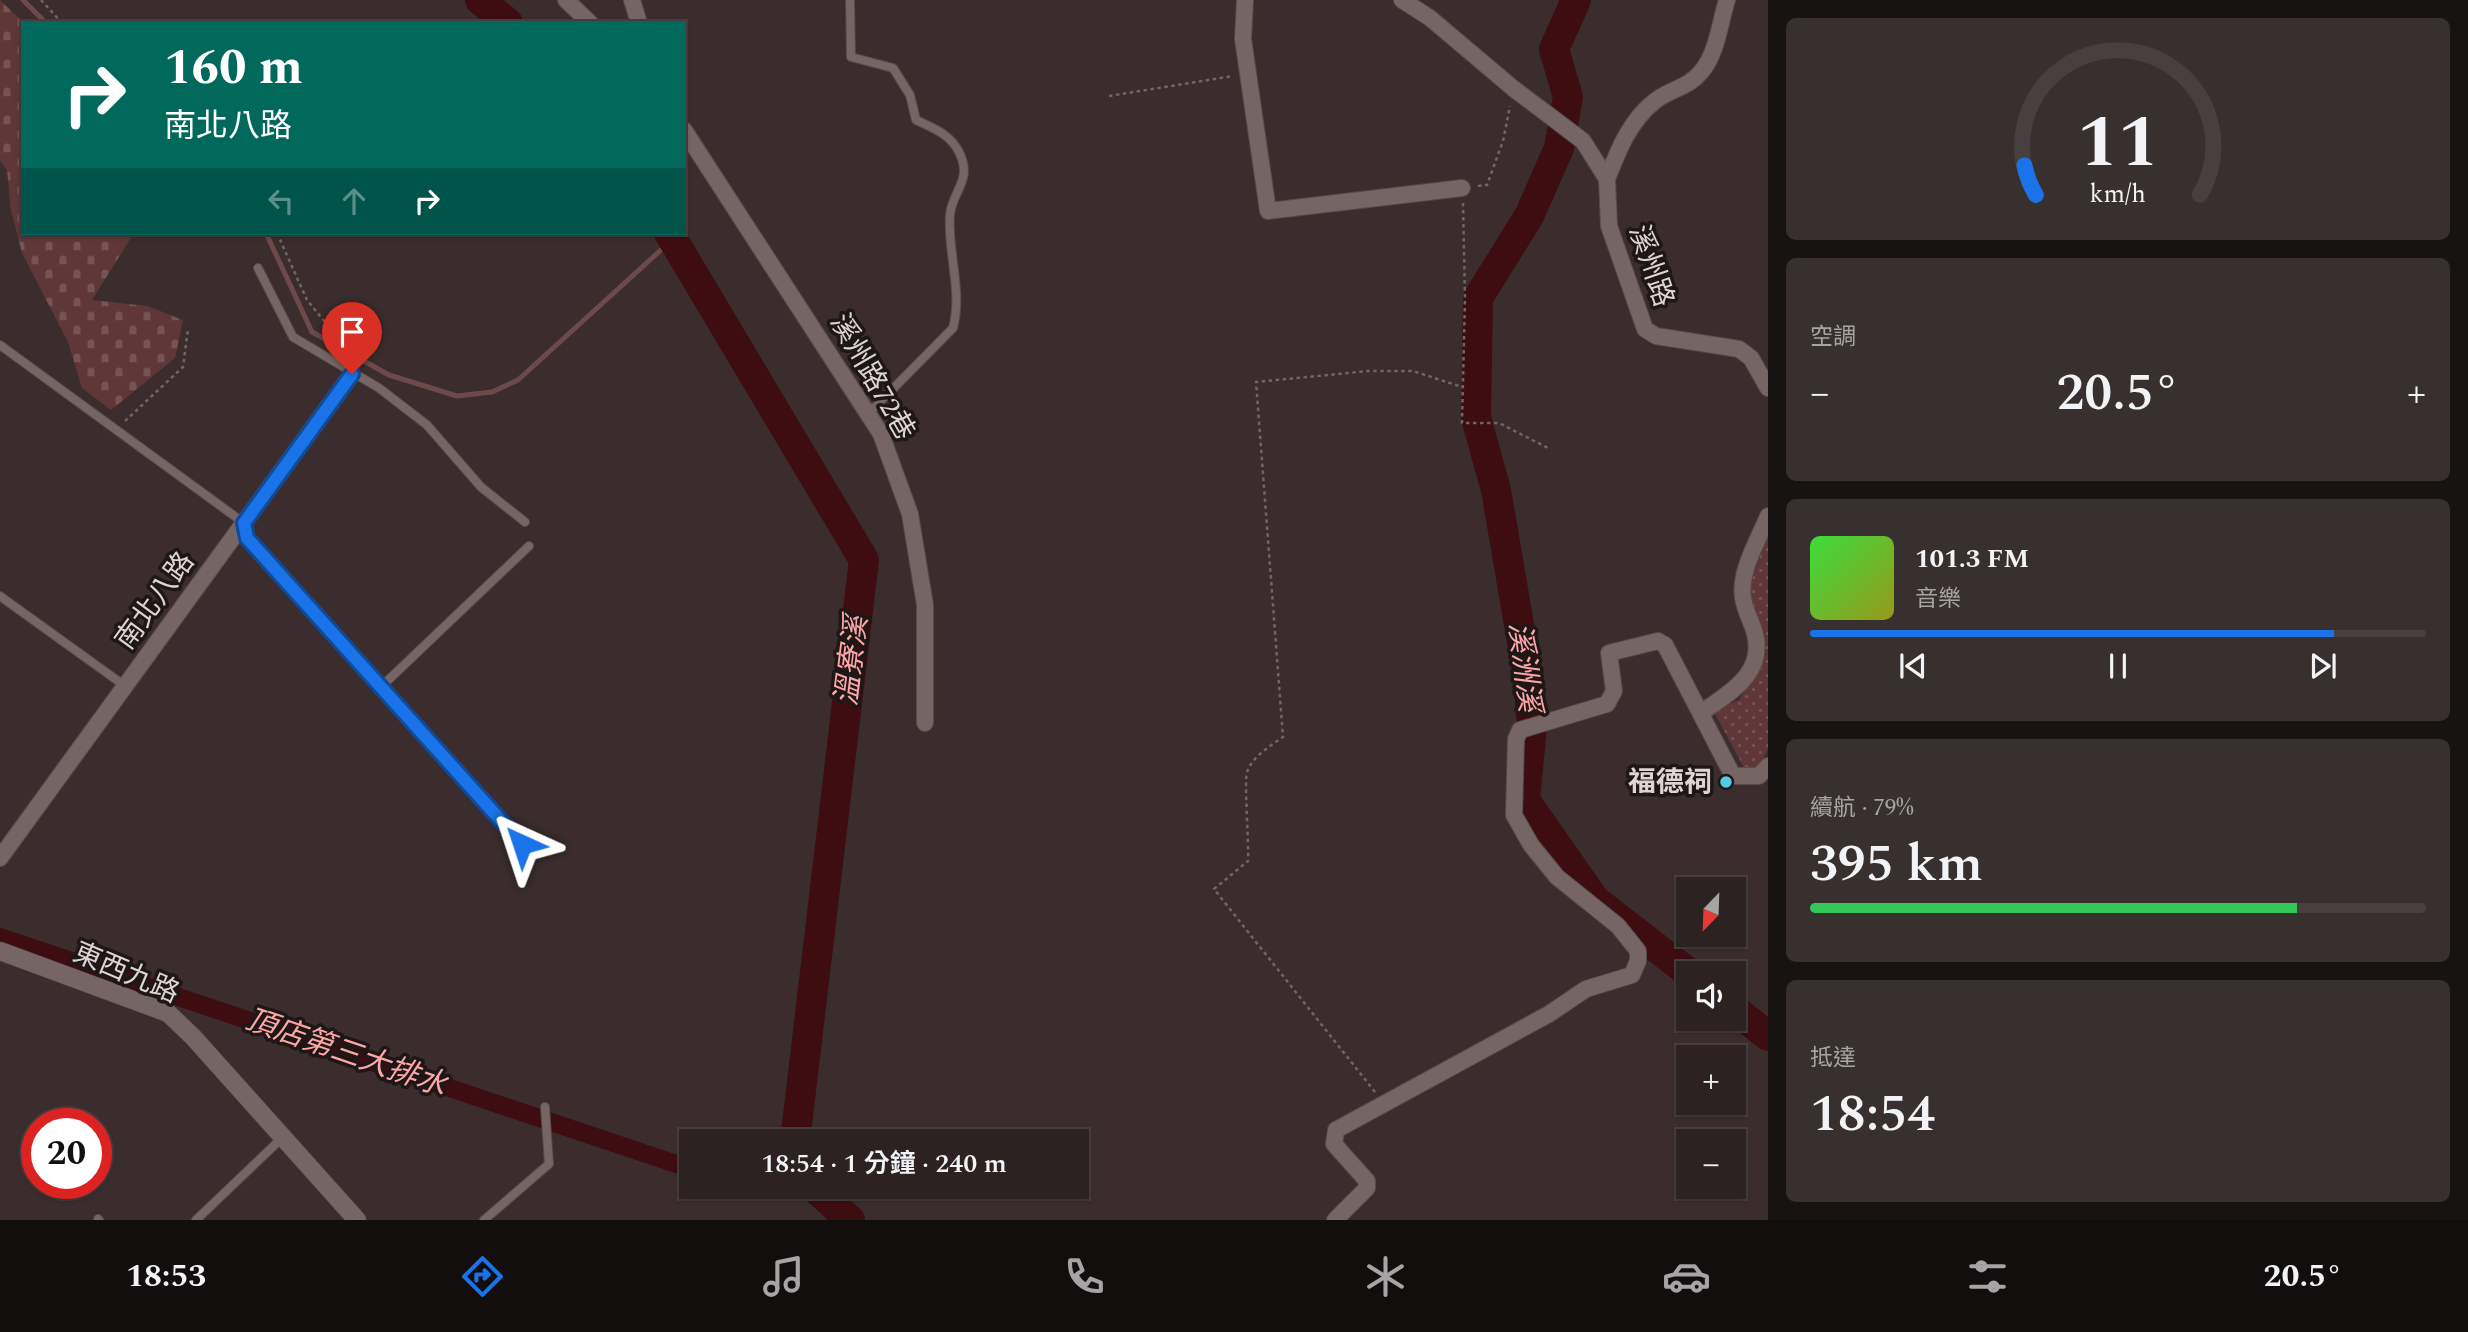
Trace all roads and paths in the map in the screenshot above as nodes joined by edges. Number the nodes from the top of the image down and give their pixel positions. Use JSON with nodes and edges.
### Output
{"nodes":[{"id":1,"x":41,"y":0,"type":"edge"},
{"id":2,"x":566,"y":0,"type":"edge"},
{"id":3,"x":632,"y":0,"type":"edge"},
{"id":4,"x":850,"y":0,"type":"edge"},
{"id":5,"x":1245,"y":0,"type":"edge"},
{"id":6,"x":1402,"y":0,"type":"edge"},
{"id":7,"x":1727,"y":0,"type":"edge"},
{"id":8,"x":60,"y":21,"type":"edge"},
{"id":9,"x":588,"y":21,"type":"edge"},
{"id":10,"x":638,"y":21,"type":"edge"},
{"id":11,"x":1247,"y":73,"type":"junction"},
{"id":12,"x":1514,"y":89,"type":"junction"},
{"id":13,"x":1109,"y":96,"type":"dead end"},
{"id":14,"x":686,"y":134,"type":"edge"},
{"id":15,"x":1607,"y":179,"type":"junction"},
{"id":16,"x":1462,"y":188,"type":"junction"},
{"id":17,"x":278,"y":235,"type":"edge"},
{"id":18,"x":258,"y":268,"type":"dead end"},
{"id":19,"x":188,"y":329,"type":"dead end"},
{"id":20,"x":0,"y":345,"type":"edge"},
{"id":21,"x":363,"y":356,"type":"dead end"},
{"id":22,"x":352,"y":374,"type":"junction"},
{"id":23,"x":1462,"y":387,"type":"junction"},
{"id":24,"x":1768,"y":388,"type":"edge"},
{"id":25,"x":869,"y":413,"type":"junction"},
{"id":26,"x":115,"y":430,"type":"junction"},
{"id":27,"x":1548,"y":448,"type":"dead end"},
{"id":28,"x":1768,"y":516,"type":"edge"},
{"id":29,"x":525,"y":522,"type":"dead end"},
{"id":30,"x":244,"y":523,"type":"junction"},
{"id":31,"x":529,"y":546,"type":"dead end"},
{"id":32,"x":0,"y":596,"type":"edge"},
{"id":33,"x":1762,"y":642,"type":"edge"},
{"id":34,"x":125,"y":686,"type":"junction"},
{"id":35,"x":382,"y":686,"type":"junction"},
{"id":36,"x":1701,"y":712,"type":"junction"},
{"id":37,"x":925,"y":723,"type":"dead end"},
{"id":38,"x":1768,"y":766,"type":"edge"},
{"id":39,"x":522,"y":844,"type":"dead end"},
{"id":40,"x":0,"y":858,"type":"edge"},
{"id":41,"x":0,"y":951,"type":"edge"},
{"id":42,"x":1383,"y":1103,"type":"junction"},
{"id":43,"x":545,"y":1107,"type":"dead end"},
{"id":44,"x":284,"y":1136,"type":"junction"},
{"id":45,"x":196,"y":1220,"type":"edge"},
{"id":46,"x":357,"y":1220,"type":"edge"},
{"id":47,"x":484,"y":1220,"type":"edge"},
{"id":48,"x":1335,"y":1220,"type":"edge"}],
"edges":[{"from":1,"to":8,"type":"path"},
{"from":2,"to":9,"type":"street"},
{"from":3,"to":10,"type":"street"},
{"from":4,"to":25,"type":"lane"},
{"from":5,"to":11,"type":"street"},
{"from":6,"to":12,"type":"street","name":"溪州路"},
{"from":7,"to":15,"type":"street"},
{"from":11,"to":13,"type":"path"},
{"from":11,"to":16,"type":"street"},
{"from":12,"to":15,"type":"street","name":"溪州路"},
{"from":12,"to":16,"type":"path"},
{"from":14,"to":25,"type":"street","name":"溪州路72巷"},
{"from":15,"to":24,"type":"street","name":"溪州路"},
{"from":16,"to":23,"type":"path"},
{"from":17,"to":21,"type":"path"},
{"from":18,"to":22,"type":"lane"},
{"from":19,"to":26,"type":"path"},
{"from":20,"to":26,"type":"lane"},
{"from":22,"to":29,"type":"lane"},
{"from":22,"to":30,"type":"street","name":"南北八路"},
{"from":23,"to":27,"type":"path"},
{"from":23,"to":42,"type":"path"},
{"from":25,"to":37,"type":"street","name":"溪州路72巷"},
{"from":26,"to":30,"type":"lane"},
{"from":28,"to":33,"type":"street"},
{"from":30,"to":34,"type":"street","name":"南北八路"},
{"from":30,"to":35,"type":"lane"},
{"from":31,"to":35,"type":"lane"},
{"from":32,"to":34,"type":"lane"},
{"from":33,"to":36,"type":"street"},
{"from":34,"to":40,"type":"street","name":"南北八路"},
{"from":35,"to":39,"type":"lane"},
{"from":36,"to":38,"type":"street"},
{"from":36,"to":42,"type":"street"},
{"from":41,"to":44,"type":"street","name":"東西九路"},
{"from":42,"to":48,"type":"street"},
{"from":43,"to":47,"type":"lane"},
{"from":44,"to":45,"type":"lane"},
{"from":44,"to":46,"type":"street","name":"東西九路"}]}
